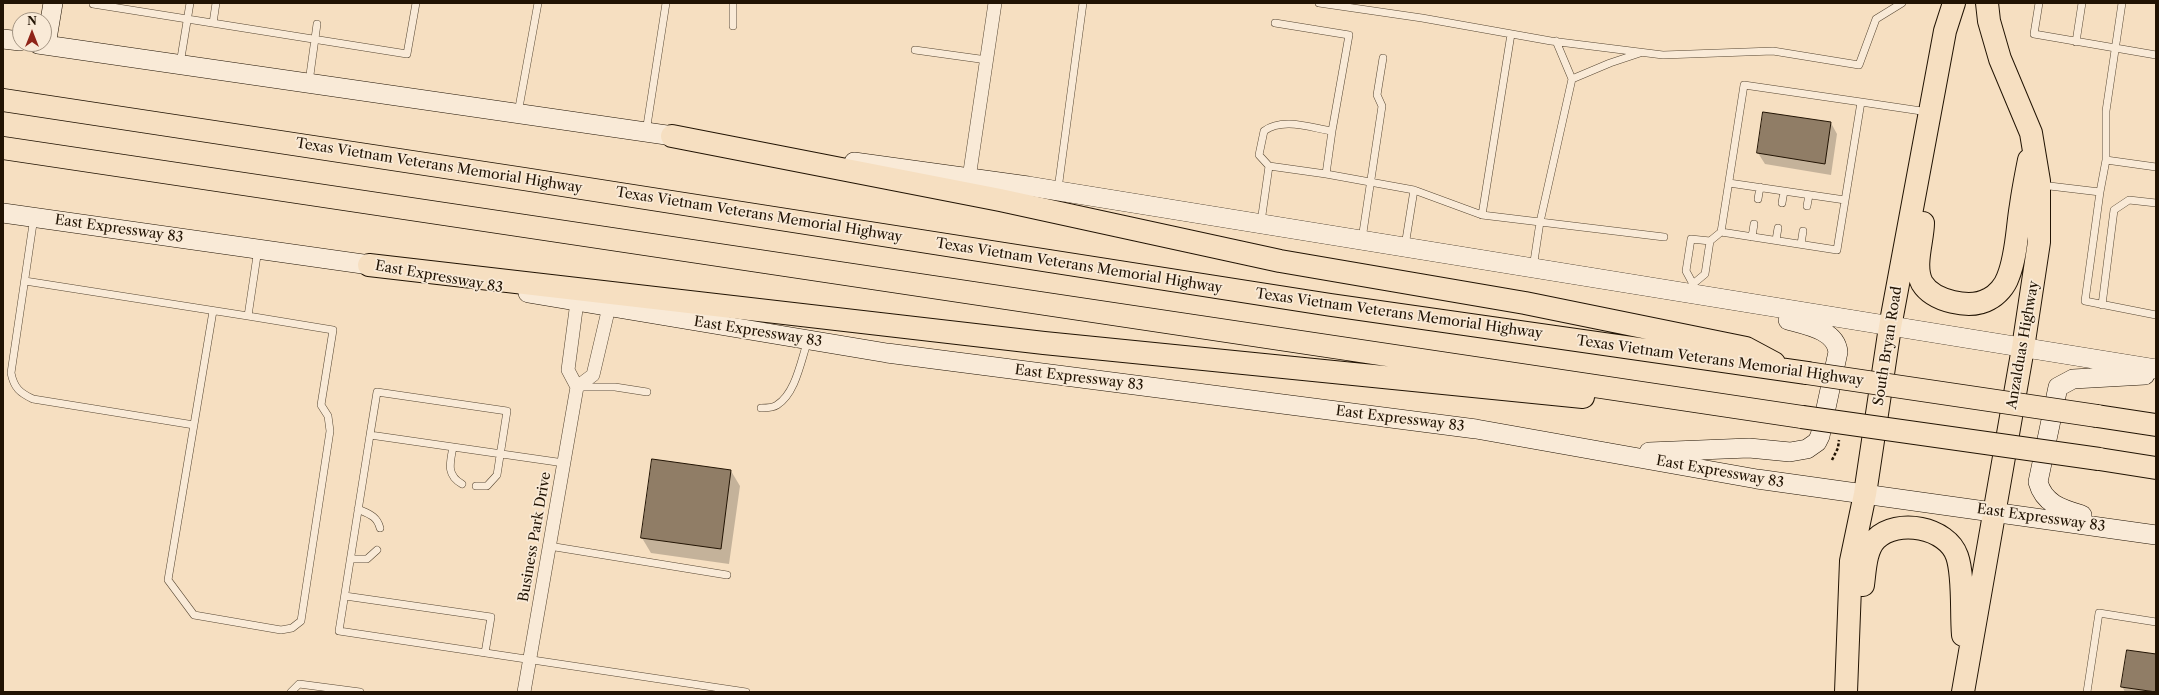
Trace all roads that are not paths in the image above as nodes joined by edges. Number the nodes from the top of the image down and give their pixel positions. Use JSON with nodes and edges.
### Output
{"nodes":[{"id":1,"x":91,"y":3,"type":"edge"},
{"id":2,"x":190,"y":3,"type":"edge"},
{"id":3,"x":216,"y":3,"type":"edge"},
{"id":4,"x":416,"y":3,"type":"edge"},
{"id":5,"x":538,"y":3,"type":"edge"},
{"id":6,"x":666,"y":3,"type":"edge"},
{"id":7,"x":733,"y":3,"type":"edge"},
{"id":8,"x":995,"y":3,"type":"edge"},
{"id":9,"x":1083,"y":3,"type":"edge"},
{"id":10,"x":1319,"y":3,"type":"edge"},
{"id":11,"x":1902,"y":3,"type":"edge"},
{"id":12,"x":1954,"y":3,"type":"edge"},
{"id":13,"x":1987,"y":3,"type":"edge"},
{"id":14,"x":2039,"y":3,"type":"edge"},
{"id":15,"x":2082,"y":3,"type":"edge"},
{"id":16,"x":2122,"y":3,"type":"edge"},
{"id":17,"x":187,"y":19,"type":"junction"},
{"id":18,"x":213,"y":23,"type":"junction"},
{"id":19,"x":1274,"y":23,"type":"dead end"},
{"id":20,"x":317,"y":24,"type":"dead end"},
{"id":21,"x":733,"y":26,"type":"dead end"},
{"id":22,"x":1511,"y":34,"type":"junction"},
{"id":23,"x":314,"y":39,"type":"junction"},
{"id":24,"x":1556,"y":41,"type":"junction"},
{"id":25,"x":2076,"y":42,"type":"junction"},
{"id":26,"x":52,"y":47,"type":"edge"},
{"id":27,"x":2114,"y":48,"type":"junction"},
{"id":28,"x":915,"y":50,"type":"dead end"},
{"id":29,"x":1642,"y":52,"type":"junction"},
{"id":30,"x":2156,"y":55,"type":"edge"},
{"id":31,"x":1383,"y":58,"type":"dead end"},
{"id":32,"x":987,"y":60,"type":"junction"},
{"id":33,"x":180,"y":66,"type":"junction"},
{"id":34,"x":1572,"y":79,"type":"junction"},
{"id":35,"x":309,"y":85,"type":"junction"},
{"id":36,"x":3,"y":100,"type":"edge"},
{"id":37,"x":1861,"y":102,"type":"junction"},
{"id":38,"x":1931,"y":113,"type":"junction"},
{"id":39,"x":518,"y":114,"type":"junction"},
{"id":40,"x":1332,"y":131,"type":"junction"},
{"id":41,"x":646,"y":132,"type":"junction"},
{"id":42,"x":672,"y":136,"type":"junction"},
{"id":43,"x":3,"y":148,"type":"edge"},
{"id":44,"x":2106,"y":160,"type":"junction"},
{"id":45,"x":1922,"y":161,"type":"junction"},
{"id":46,"x":1269,"y":166,"type":"junction"},
{"id":47,"x":2156,"y":167,"type":"edge"},
{"id":48,"x":1326,"y":174,"type":"junction"},
{"id":49,"x":969,"y":178,"type":"junction"},
{"id":50,"x":1729,"y":182,"type":"junction"},
{"id":51,"x":1370,"y":183,"type":"junction"},
{"id":52,"x":2032,"y":184,"type":"junction"},
{"id":53,"x":1760,"y":187,"type":"junction"},
{"id":54,"x":1414,"y":190,"type":"junction"},
{"id":55,"x":1057,"y":191,"type":"junction"},
{"id":56,"x":1784,"y":191,"type":"junction"},
{"id":57,"x":2100,"y":192,"type":"junction"},
{"id":58,"x":1809,"y":195,"type":"junction"},
{"id":59,"x":1758,"y":199,"type":"dead end"},
{"id":60,"x":1845,"y":200,"type":"junction"},
{"id":61,"x":1782,"y":203,"type":"dead end"},
{"id":62,"x":2156,"y":203,"type":"edge"},
{"id":63,"x":1807,"y":206,"type":"dead end"},
{"id":64,"x":3,"y":213,"type":"edge"},
{"id":65,"x":1482,"y":215,"type":"junction"},
{"id":66,"x":34,"y":217,"type":"junction"},
{"id":67,"x":1540,"y":222,"type":"junction"},
{"id":68,"x":1260,"y":224,"type":"junction"},
{"id":69,"x":1754,"y":224,"type":"dead end"},
{"id":70,"x":1778,"y":228,"type":"dead end"},
{"id":71,"x":1721,"y":232,"type":"junction"},
{"id":72,"x":1803,"y":232,"type":"dead end"},
{"id":73,"x":1752,"y":237,"type":"junction"},
{"id":74,"x":1664,"y":238,"type":"dead end"},
{"id":75,"x":1776,"y":240,"type":"junction"},
{"id":76,"x":1362,"y":241,"type":"junction"},
{"id":77,"x":1710,"y":241,"type":"junction"},
{"id":78,"x":1801,"y":244,"type":"junction"},
{"id":79,"x":1405,"y":248,"type":"junction"},
{"id":80,"x":258,"y":249,"type":"junction"},
{"id":81,"x":369,"y":265,"type":"junction"},
{"id":82,"x":1533,"y":269,"type":"junction"},
{"id":83,"x":24,"y":281,"type":"junction"},
{"id":84,"x":1692,"y":289,"type":"junction"},
{"id":85,"x":1730,"y":301,"type":"junction"},
{"id":86,"x":577,"y":302,"type":"junction"},
{"id":87,"x":2102,"y":305,"type":"junction"},
{"id":88,"x":609,"y":307,"type":"junction"},
{"id":89,"x":213,"y":311,"type":"junction"},
{"id":90,"x":2156,"y":314,"type":"edge"},
{"id":91,"x":248,"y":316,"type":"junction"},
{"id":92,"x":1890,"y":326,"type":"junction"},
{"id":93,"x":808,"y":340,"type":"junction"},
{"id":94,"x":2023,"y":348,"type":"junction"},
{"id":95,"x":2156,"y":369,"type":"edge"},
{"id":96,"x":1798,"y":372,"type":"junction"},
{"id":97,"x":2156,"y":374,"type":"edge"},
{"id":98,"x":577,"y":388,"type":"junction"},
{"id":99,"x":647,"y":392,"type":"dead end"},
{"id":100,"x":761,"y":408,"type":"dead end"},
{"id":101,"x":1736,"y":408,"type":"junction"},
{"id":102,"x":2156,"y":425,"type":"edge"},
{"id":103,"x":194,"y":426,"type":"junction"},
{"id":104,"x":370,"y":435,"type":"junction"},
{"id":105,"x":453,"y":447,"type":"junction"},
{"id":106,"x":500,"y":454,"type":"junction"},
{"id":107,"x":1612,"y":454,"type":"junction"},
{"id":108,"x":564,"y":464,"type":"junction"},
{"id":109,"x":2156,"y":468,"type":"edge"},
{"id":110,"x":462,"y":484,"type":"dead end"},
{"id":111,"x":476,"y":486,"type":"dead end"},
{"id":112,"x":1865,"y":494,"type":"junction"},
{"id":113,"x":358,"y":509,"type":"junction"},
{"id":114,"x":1993,"y":511,"type":"junction"},
{"id":115,"x":380,"y":528,"type":"dead end"},
{"id":116,"x":2147,"y":534,"type":"edge"},
{"id":117,"x":549,"y":546,"type":"junction"},
{"id":118,"x":377,"y":550,"type":"dead end"},
{"id":119,"x":351,"y":559,"type":"junction"},
{"id":120,"x":727,"y":575,"type":"dead end"},
{"id":121,"x":345,"y":596,"type":"junction"},
{"id":122,"x":2156,"y":622,"type":"edge"},
{"id":123,"x":486,"y":653,"type":"junction"},
{"id":124,"x":530,"y":660,"type":"junction"},
{"id":125,"x":1846,"y":684,"type":"edge"},
{"id":126,"x":1965,"y":686,"type":"edge"},
{"id":127,"x":291,"y":692,"type":"edge"},
{"id":128,"x":360,"y":692,"type":"edge"},
{"id":129,"x":524,"y":692,"type":"edge"},
{"id":130,"x":746,"y":692,"type":"edge"},
{"id":131,"x":2087,"y":692,"type":"edge"}],
"edges":[{"from":1,"to":17,"type":"lane"},
{"from":2,"to":17,"type":"lane"},
{"from":3,"to":18,"type":"lane"},
{"from":4,"to":23,"type":"lane"},
{"from":5,"to":39,"type":"lane"},
{"from":6,"to":41,"type":"lane"},
{"from":7,"to":21,"type":"lane"},
{"from":8,"to":32,"type":"street"},
{"from":9,"to":55,"type":"lane"},
{"from":10,"to":22,"type":"lane"},
{"from":11,"to":29,"type":"lane"},
{"from":12,"to":38,"type":"highway","name":"South Bryan Road"},
{"from":13,"to":52,"type":"highway"},
{"from":14,"to":25,"type":"lane"},
{"from":15,"to":25,"type":"lane"},
{"from":16,"to":27,"type":"lane"},
{"from":17,"to":18,"type":"lane"},
{"from":17,"to":33,"type":"lane"},
{"from":18,"to":23,"type":"lane"},
{"from":19,"to":40,"type":"lane"},
{"from":20,"to":23,"type":"lane"},
{"from":22,"to":24,"type":"lane"},
{"from":22,"to":65,"type":"lane"},
{"from":23,"to":35,"type":"lane"},
{"from":24,"to":29,"type":"lane"},
{"from":24,"to":34,"type":"lane"},
{"from":25,"to":27,"type":"lane"},
{"from":26,"to":33,"type":"main road"},
{"from":27,"to":30,"type":"lane"},
{"from":27,"to":44,"type":"lane"},
{"from":28,"to":32,"type":"lane"},
{"from":29,"to":34,"type":"lane"},
{"from":31,"to":51,"type":"lane"},
{"from":32,"to":49,"type":"street"},
{"from":33,"to":35,"type":"main road"},
{"from":34,"to":67,"type":"lane"},
{"from":35,"to":39,"type":"main road"},
{"from":36,"to":96,"type":"highway","name":"Texas Vietnam Veterans Memorial Highway"},
{"from":37,"to":38,"type":"lane"},
{"from":37,"to":50,"type":"lane"},
{"from":37,"to":60,"type":"lane"},
{"from":38,"to":45,"type":"highway","name":"South Bryan Road"},
{"from":39,"to":41,"type":"main road"},
{"from":40,"to":46,"type":"lane"},
{"from":40,"to":48,"type":"lane"},
{"from":41,"to":42,"type":"main road"},
{"from":42,"to":49,"type":"main road"},
{"from":42,"to":96,"type":"highway"},
{"from":43,"to":101,"type":"highway"},
{"from":44,"to":47,"type":"lane"},
{"from":44,"to":57,"type":"lane"},
{"from":45,"to":52,"type":"highway"},
{"from":45,"to":92,"type":"highway","name":"South Bryan Road"},
{"from":46,"to":48,"type":"lane"},
{"from":46,"to":68,"type":"lane"},
{"from":48,"to":51,"type":"lane"},
{"from":49,"to":55,"type":"main road"},
{"from":50,"to":53,"type":"lane"},
{"from":50,"to":71,"type":"lane"},
{"from":51,"to":54,"type":"lane"},
{"from":51,"to":76,"type":"lane"},
{"from":52,"to":57,"type":"lane"},
{"from":52,"to":94,"type":"highway","name":"Anzalduas Highway"},
{"from":53,"to":56,"type":"lane"},
{"from":53,"to":59,"type":"lane"},
{"from":54,"to":65,"type":"lane"},
{"from":54,"to":79,"type":"lane"},
{"from":55,"to":68,"type":"main road"},
{"from":56,"to":58,"type":"lane"},
{"from":56,"to":61,"type":"lane"},
{"from":57,"to":87,"type":"lane"},
{"from":58,"to":60,"type":"lane"},
{"from":58,"to":63,"type":"lane"},
{"from":60,"to":78,"type":"lane"},
{"from":62,"to":87,"type":"lane"},
{"from":64,"to":66,"type":"main road","name":"East Expressway 83"},
{"from":65,"to":67,"type":"lane"},
{"from":66,"to":80,"type":"main road","name":"East Expressway 83"},
{"from":66,"to":83,"type":"lane"},
{"from":67,"to":74,"type":"lane"},
{"from":67,"to":82,"type":"lane"},
{"from":68,"to":76,"type":"main road"},
{"from":69,"to":73,"type":"lane"},
{"from":70,"to":75,"type":"lane"},
{"from":71,"to":73,"type":"lane"},
{"from":71,"to":77,"type":"lane"},
{"from":72,"to":78,"type":"lane"},
{"from":73,"to":75,"type":"lane"},
{"from":75,"to":78,"type":"lane"},
{"from":76,"to":79,"type":"main road"},
{"from":77,"to":84,"type":"lane"},
{"from":77,"to":84,"type":"lane"},
{"from":79,"to":82,"type":"main road"},
{"from":80,"to":81,"type":"main road","name":"East Expressway 83"},
{"from":80,"to":91,"type":"lane"},
{"from":81,"to":86,"type":"main road","name":"East Expressway 83"},
{"from":81,"to":101,"type":"highway"},
{"from":82,"to":84,"type":"main road"},
{"from":83,"to":89,"type":"lane"},
{"from":83,"to":103,"type":"lane"},
{"from":84,"to":85,"type":"main road"},
{"from":85,"to":92,"type":"main road"},
{"from":85,"to":107,"type":"main road"},
{"from":86,"to":88,"type":"main road","name":"East Expressway 83"},
{"from":86,"to":98,"type":"street"},
{"from":87,"to":90,"type":"lane"},
{"from":88,"to":93,"type":"main road","name":"East Expressway 83"},
{"from":88,"to":98,"type":"street"},
{"from":89,"to":91,"type":"lane"},
{"from":89,"to":103,"type":"lane"},
{"from":91,"to":103,"type":"lane"},
{"from":92,"to":94,"type":"main road"},
{"from":92,"to":112,"type":"highway","name":"South Bryan Road"},
{"from":93,"to":100,"type":"lane"},
{"from":93,"to":107,"type":"main road","name":"East Expressway 83"},
{"from":94,"to":95,"type":"main road"},
{"from":94,"to":114,"type":"highway","name":"Anzalduas Highway"},
{"from":96,"to":102,"type":"highway","name":"Texas Vietnam Veterans Memorial Highway","bridge":true},
{"from":97,"to":116,"type":"main road"},
{"from":98,"to":99,"type":"lane"},
{"from":98,"to":108,"type":"street","name":"Business Park Drive"},
{"from":101,"to":109,"type":"highway","bridge":true},
{"from":104,"to":105,"type":"lane"},
{"from":104,"to":106,"type":"lane"},
{"from":104,"to":113,"type":"lane"},
{"from":105,"to":106,"type":"lane"},
{"from":105,"to":110,"type":"lane"},
{"from":106,"to":108,"type":"lane"},
{"from":106,"to":111,"type":"lane"},
{"from":107,"to":112,"type":"main road","name":"East Expressway 83"},
{"from":108,"to":117,"type":"street","name":"Business Park Drive"},
{"from":112,"to":114,"type":"main road","name":"East Expressway 83"},
{"from":112,"to":125,"type":"highway","name":"South Bryan Road"},
{"from":113,"to":115,"type":"lane"},
{"from":113,"to":119,"type":"lane"},
{"from":114,"to":116,"type":"main road","name":"East Expressway 83"},
{"from":114,"to":126,"type":"highway","name":"Anzalduas Highway"},
{"from":117,"to":120,"type":"lane"},
{"from":117,"to":124,"type":"street","name":"Business Park Drive"},
{"from":118,"to":119,"type":"lane"},
{"from":119,"to":121,"type":"lane"},
{"from":121,"to":123,"type":"lane"},
{"from":121,"to":123,"type":"lane"},
{"from":122,"to":131,"type":"lane"},
{"from":123,"to":124,"type":"lane"},
{"from":124,"to":129,"type":"street","name":"Business Park Drive"},
{"from":124,"to":130,"type":"lane"},
{"from":125,"to":126,"type":"highway"},
{"from":127,"to":128,"type":"lane"}]}
